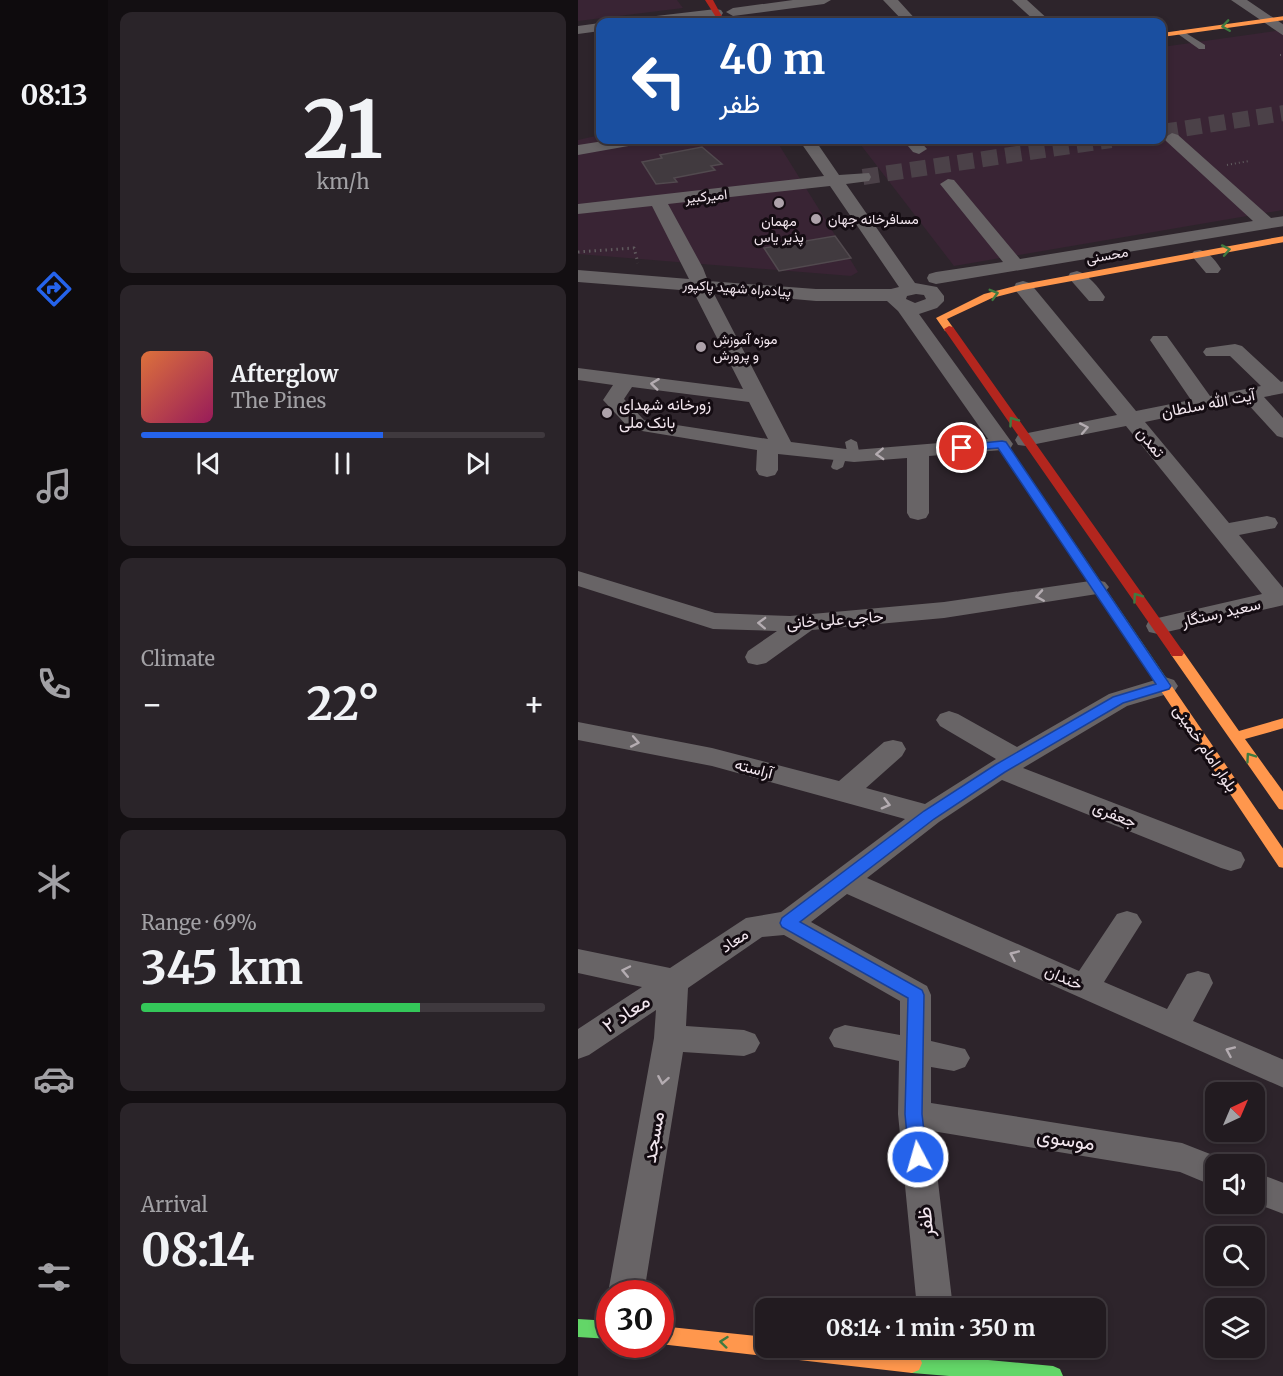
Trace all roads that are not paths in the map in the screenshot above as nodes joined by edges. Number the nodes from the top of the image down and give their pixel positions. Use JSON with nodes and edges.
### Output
{"nodes":[{"id":1,"x":708,"y":0,"type":"edge"},
{"id":2,"x":824,"y":0,"type":"edge"},
{"id":3,"x":890,"y":0,"type":"edge"},
{"id":4,"x":1019,"y":0,"type":"edge"},
{"id":5,"x":1238,"y":0,"type":"edge"},
{"id":6,"x":796,"y":2,"type":"edge"},
{"id":7,"x":733,"y":11,"type":"edge"},
{"id":8,"x":808,"y":16,"type":"dead end"},
{"id":9,"x":719,"y":18,"type":"edge"},
{"id":10,"x":907,"y":18,"type":"edge"},
{"id":11,"x":1039,"y":18,"type":"edge"},
{"id":12,"x":1283,"y":18,"type":"edge"},
{"id":13,"x":1267,"y":20,"type":"junction"},
{"id":14,"x":596,"y":28,"type":"edge"},
{"id":15,"x":578,"y":30,"type":"edge"},
{"id":16,"x":1181,"y":32,"type":"junction"},
{"id":17,"x":1283,"y":32,"type":"edge"},
{"id":18,"x":1166,"y":34,"type":"edge"},
{"id":19,"x":1202,"y":47,"type":"dead end"},
{"id":20,"x":1172,"y":138,"type":"dead end"},
{"id":21,"x":612,"y":144,"type":"edge"},
{"id":22,"x":810,"y":144,"type":"edge"},
{"id":23,"x":578,"y":150,"type":"edge"},
{"id":24,"x":863,"y":177,"type":"tunnel mouth"},
{"id":25,"x":834,"y":182,"type":"junction"},
{"id":26,"x":948,"y":184,"type":"dead end"},
{"id":27,"x":658,"y":201,"type":"junction"},
{"id":28,"x":578,"y":209,"type":"edge"},
{"id":29,"x":1275,"y":222,"type":"edge"},
{"id":30,"x":1283,"y":239,"type":"edge"},
{"id":31,"x":1200,"y":255,"type":"junction"},
{"id":32,"x":1016,"y":266,"type":"junction"},
{"id":33,"x":1212,"y":269,"type":"dead end"},
{"id":34,"x":578,"y":276,"type":"edge"},
{"id":35,"x":1077,"y":277,"type":"junction"},
{"id":36,"x":936,"y":278,"type":"dead end"},
{"id":37,"x":700,"y":286,"type":"junction"},
{"id":38,"x":1023,"y":287,"type":"junction"},
{"id":39,"x":904,"y":297,"type":"junction"},
{"id":40,"x":1096,"y":297,"type":"dead end"},
{"id":41,"x":937,"y":311,"type":"junction"},
{"id":42,"x":1160,"y":340,"type":"dead end"},
{"id":43,"x":1213,"y":352,"type":"dead end"},
{"id":44,"x":578,"y":374,"type":"edge"},
{"id":45,"x":626,"y":381,"type":"junction"},
{"id":46,"x":1280,"y":388,"type":"edge"},
{"id":47,"x":1250,"y":394,"type":"junction"},
{"id":48,"x":757,"y":397,"type":"junction"},
{"id":49,"x":1204,"y":403,"type":"junction"},
{"id":50,"x":1131,"y":418,"type":"junction"},
{"id":51,"x":1283,"y":432,"type":"edge"},
{"id":52,"x":1026,"y":440,"type":"junction"},
{"id":53,"x":1002,"y":444,"type":"junction"},
{"id":54,"x":775,"y":447,"type":"junction"},
{"id":55,"x":918,"y":452,"type":"junction"},
{"id":56,"x":767,"y":470,"type":"dead end"},
{"id":57,"x":918,"y":513,"type":"dead end"},
{"id":58,"x":1267,"y":523,"type":"dead end"},
{"id":59,"x":1223,"y":531,"type":"junction"},
{"id":60,"x":578,"y":578,"type":"edge"},
{"id":61,"x":1097,"y":587,"type":"junction"},
{"id":62,"x":1281,"y":598,"type":"edge"},
{"id":63,"x":805,"y":622,"type":"junction"},
{"id":64,"x":1158,"y":626,"type":"junction"},
{"id":65,"x":757,"y":657,"type":"dead end"},
{"id":66,"x":1164,"y":686,"type":"junction"},
{"id":67,"x":949,"y":720,"type":"dead end"},
{"id":68,"x":1283,"y":723,"type":"edge"},
{"id":69,"x":578,"y":731,"type":"edge"},
{"id":70,"x":1236,"y":737,"type":"junction"},
{"id":71,"x":893,"y":749,"type":"dead end"},
{"id":72,"x":1008,"y":764,"type":"junction"},
{"id":73,"x":844,"y":792,"type":"junction"},
{"id":74,"x":1283,"y":805,"type":"edge"},
{"id":75,"x":929,"y":815,"type":"junction"},
{"id":76,"x":1231,"y":860,"type":"dead end"},
{"id":77,"x":1283,"y":863,"type":"edge"},
{"id":78,"x":844,"y":880,"type":"junction"},
{"id":79,"x":1127,"y":922,"type":"dead end"},
{"id":80,"x":788,"y":923,"type":"junction"},
{"id":81,"x":578,"y":961,"type":"edge"},
{"id":82,"x":673,"y":981,"type":"junction"},
{"id":83,"x":1198,"y":983,"type":"dead end"},
{"id":84,"x":1085,"y":986,"type":"junction"},
{"id":85,"x":1174,"y":1026,"type":"junction"},
{"id":86,"x":670,"y":1038,"type":"junction"},
{"id":87,"x":845,"y":1038,"type":"dead end"},
{"id":88,"x":744,"y":1042,"type":"dead end"},
{"id":89,"x":578,"y":1046,"type":"edge"},
{"id":90,"x":915,"y":1051,"type":"junction"},
{"id":91,"x":954,"y":1058,"type":"dead end"},
{"id":92,"x":1283,"y":1075,"type":"edge"},
{"id":93,"x":914,"y":1114,"type":"junction"},
{"id":94,"x":1205,"y":1167,"type":"edge"},
{"id":95,"x":1265,"y":1192,"type":"edge"},
{"id":96,"x":1283,"y":1199,"type":"edge"},
{"id":97,"x":628,"y":1280,"type":"edge"},
{"id":98,"x":934,"y":1298,"type":"edge"},
{"id":99,"x":674,"y":1336,"type":"edge"},
{"id":100,"x":940,"y":1363,"type":"edge"},
{"id":101,"x":1053,"y":1376,"type":"edge"}],
"edges":[{"from":1,"to":9,"type":"main road"},
{"from":2,"to":6,"type":"street"},
{"from":3,"to":10,"type":"street"},
{"from":4,"to":11,"type":"street"},
{"from":5,"to":13,"type":"street"},
{"from":6,"to":7,"type":"street"},
{"from":6,"to":8,"type":"street"},
{"from":12,"to":13,"type":"main road"},
{"from":13,"to":16,"type":"main road","one_way":true},
{"from":13,"to":17,"type":"street"},
{"from":14,"to":15,"type":"street"},
{"from":16,"to":18,"type":"main road"},
{"from":16,"to":19,"type":"lane"},
{"from":20,"to":29,"type":"street"},
{"from":21,"to":23,"type":"street"},
{"from":22,"to":25,"type":"street","name":"بلوار امام خمینی"},
{"from":24,"to":25,"type":"street","name":"امیرکبیر"},
{"from":25,"to":27,"type":"street","name":"امیرکبیر"},
{"from":25,"to":39,"type":"street","name":"بلوار امام خمینی"},
{"from":26,"to":32,"type":"street"},
{"from":27,"to":28,"type":"street","name":"امیرکبیر"},
{"from":27,"to":37,"type":"street"},
{"from":29,"to":32,"type":"street"},
{"from":31,"to":30,"type":"main road","name":"محسنی","one_way":true},
{"from":31,"to":33,"type":"street"},
{"from":31,"to":35,"type":"main road","name":"محسنی"},
{"from":32,"to":36,"type":"street"},
{"from":34,"to":37,"type":"street","name":"پیاده‌راه شهید پاکپور"},
{"from":35,"to":38,"type":"main road","name":"محسنی"},
{"from":35,"to":40,"type":"street"},
{"from":37,"to":39,"type":"street","name":"پیاده‌راه شهید پاکپور"},
{"from":37,"to":48,"type":"street"},
{"from":41,"to":38,"type":"main road","name":"محسنی","one_way":true},
{"from":38,"to":50,"type":"street","name":"تمدن"},
{"from":39,"to":41,"type":"street"},
{"from":39,"to":53,"type":"street","name":"بلوار امام خمینی"},
{"from":52,"to":41,"type":"main road","name":"بلوار امام خمینی","one_way":true},
{"from":42,"to":49,"type":"street"},
{"from":43,"to":46,"type":"street"},
{"from":44,"to":45,"type":"street"},
{"from":48,"to":45,"type":"street","one_way":true},
{"from":45,"to":54,"type":"street"},
{"from":46,"to":47,"type":"street","name":"آیت الله سلطان"},
{"from":47,"to":49,"type":"street","name":"آیت الله سلطان"},
{"from":47,"to":51,"type":"street"},
{"from":48,"to":54,"type":"street"},
{"from":49,"to":50,"type":"street","name":"آیت الله سلطان"},
{"from":52,"to":50,"type":"street","name":"آیت الله سلطان","one_way":true},
{"from":50,"to":59,"type":"street","name":"تمدن"},
{"from":64,"to":52,"type":"main road","name":"بلوار امام خمینی","one_way":true},
{"from":53,"to":55,"type":"street"},
{"from":53,"to":61,"type":"main road","name":"بلوار امام خمینی"},
{"from":55,"to":54,"type":"street","one_way":true},
{"from":54,"to":56,"type":"street"},
{"from":55,"to":57,"type":"street"},
{"from":58,"to":59,"type":"street"},
{"from":59,"to":62,"type":"street","name":"تمدن"},
{"from":63,"to":60,"type":"street","name":"حاجی علی خانی","one_way":true},
{"from":61,"to":63,"type":"street","name":"حاجی علی خانی","one_way":true},
{"from":61,"to":66,"type":"main road","name":"بلوار امام خمینی"},
{"from":62,"to":64,"type":"street","name":"سعید رستگار"},
{"from":63,"to":65,"type":"street"},
{"from":64,"to":70,"type":"main road","name":"بلوار امام خمینی"},
{"from":66,"to":72,"type":"street"},
{"from":66,"to":77,"type":"main road","name":"بلوار امام خمینی"},
{"from":67,"to":72,"type":"street","name":"جعفری"},
{"from":68,"to":70,"type":"main road"},
{"from":69,"to":73,"type":"street","name":"آراسته","one_way":true},
{"from":74,"to":70,"type":"main road","name":"بلوار امام خمینی","one_way":true},
{"from":71,"to":73,"type":"street"},
{"from":72,"to":75,"type":"street"},
{"from":72,"to":76,"type":"street","name":"جعفری"},
{"from":73,"to":75,"type":"street","name":"آراسته","one_way":true},
{"from":75,"to":78,"type":"street"},
{"from":78,"to":80,"type":"street"},
{"from":84,"to":78,"type":"street","name":"خندان","one_way":true},
{"from":79,"to":84,"type":"street"},
{"from":80,"to":82,"type":"street","name":"معاد"},
{"from":80,"to":90,"type":"street","name":"ظفر"},
{"from":82,"to":81,"type":"street","one_way":true},
{"from":82,"to":86,"type":"street","name":"مسجد"},
{"from":82,"to":89,"type":"street","name":"معاد ۲"},
{"from":83,"to":85,"type":"street"},
{"from":84,"to":85,"type":"street","name":"خندان"},
{"from":92,"to":85,"type":"street","name":"خندان","one_way":true},
{"from":86,"to":88,"type":"street"},
{"from":86,"to":97,"type":"street","name":"مسجد","one_way":true},
{"from":87,"to":90,"type":"street"},
{"from":90,"to":91,"type":"street"},
{"from":90,"to":93,"type":"street","name":"ظفر"},
{"from":93,"to":94,"type":"street","name":"موسوی"},
{"from":93,"to":98,"type":"street","name":"ظفر"},
{"from":95,"to":96,"type":"street"},
{"from":100,"to":99,"type":"main road","one_way":true},
{"from":100,"to":101,"type":"main road"}]}
